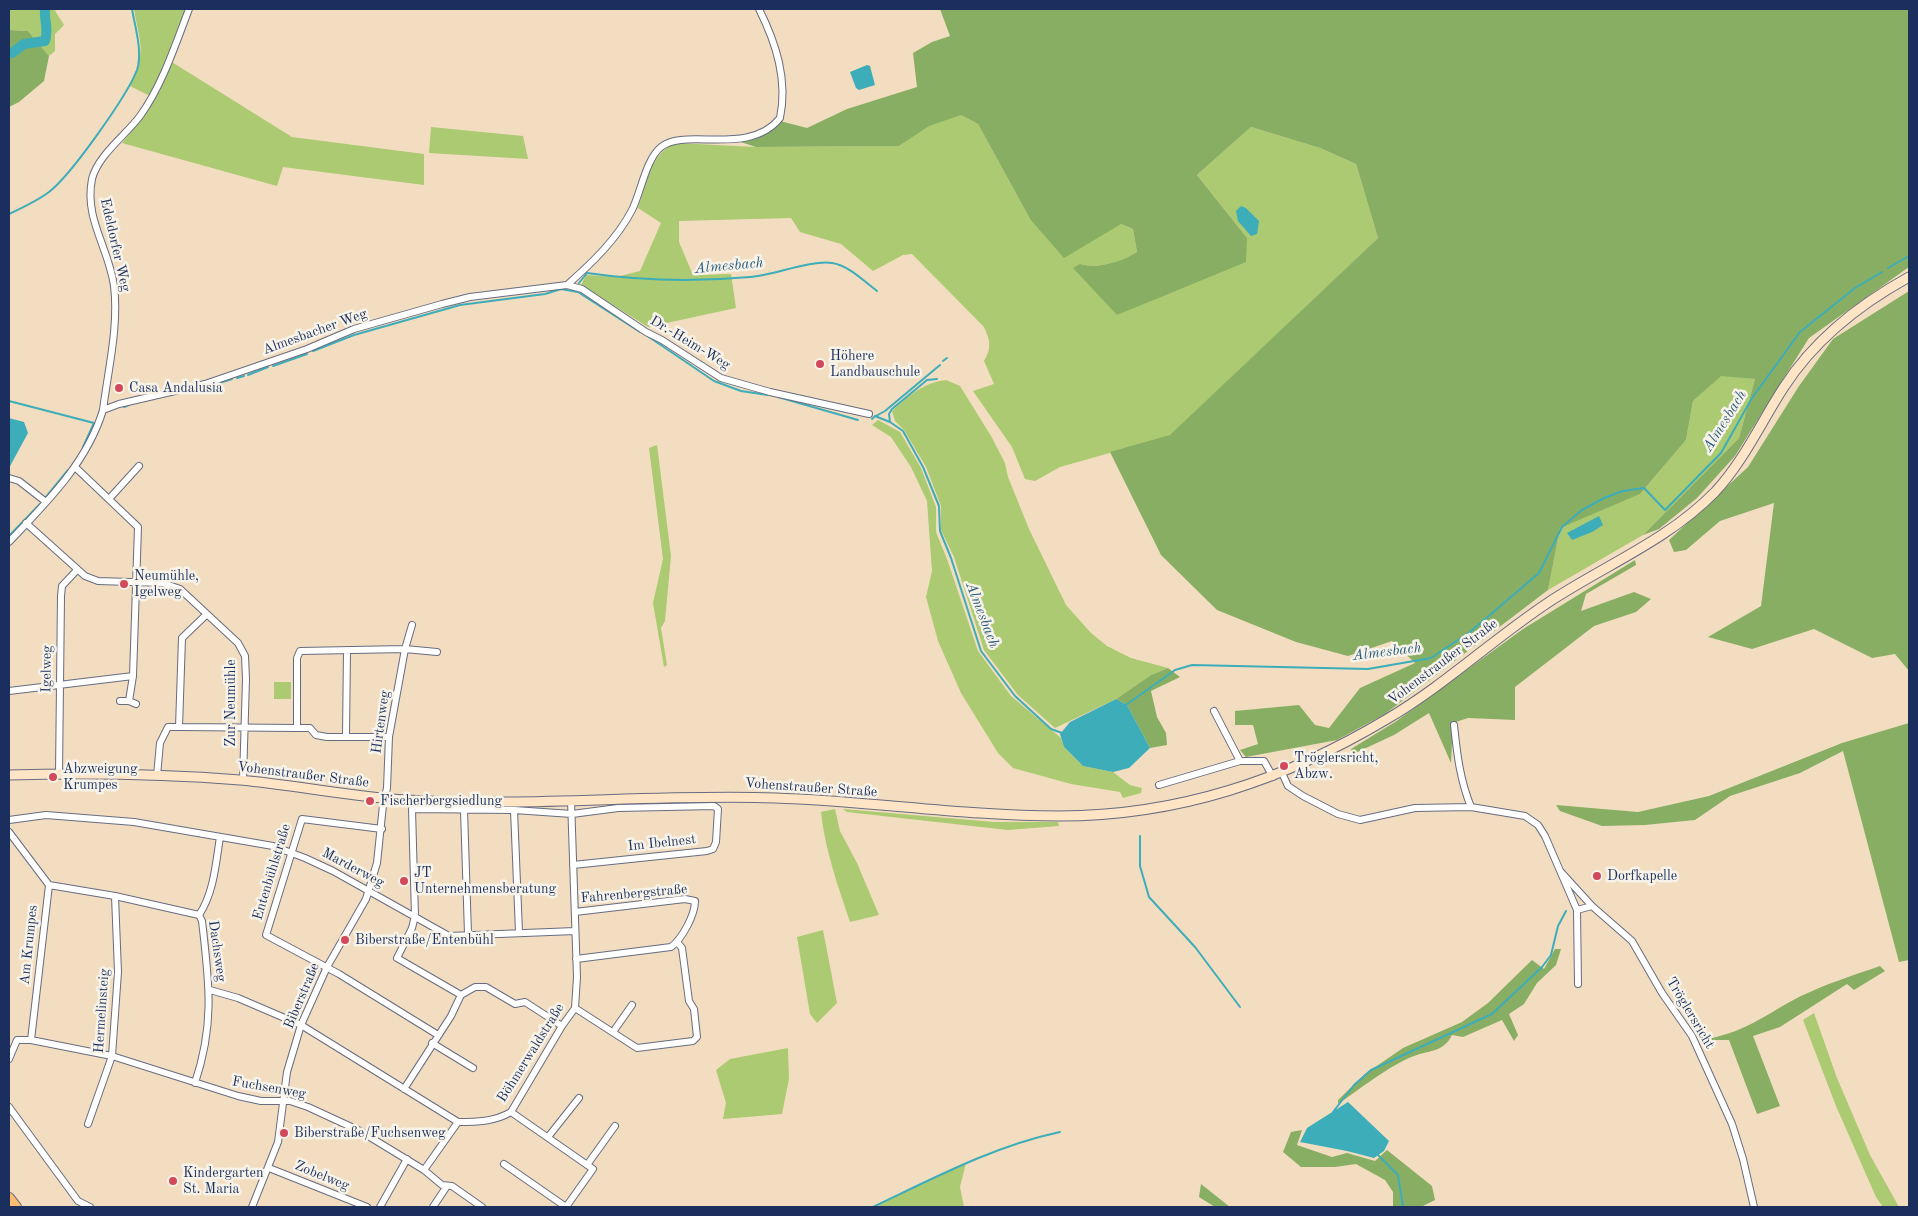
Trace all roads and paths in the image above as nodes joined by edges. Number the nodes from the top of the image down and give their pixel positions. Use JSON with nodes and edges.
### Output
{"nodes":[{"id":1,"x":189,"y":9,"type":"edge"},
{"id":2,"x":759,"y":9,"type":"edge"},
{"id":3,"x":1909,"y":277,"type":"edge"},
{"id":4,"x":567,"y":285,"type":"junction"},
{"id":5,"x":103,"y":410,"type":"junction"},
{"id":6,"x":869,"y":414,"type":"dead end"},
{"id":7,"x":139,"y":466,"type":"dead end"},
{"id":8,"x":75,"y":467,"type":"junction"},
{"id":9,"x":9,"y":478,"type":"edge"},
{"id":10,"x":109,"y":499,"type":"junction"},
{"id":11,"x":46,"y":502,"type":"junction"},
{"id":12,"x":26,"y":523,"type":"junction"},
{"id":13,"x":9,"y":542,"type":"edge"},
{"id":14,"x":77,"y":570,"type":"junction"},
{"id":15,"x":136,"y":582,"type":"junction"},
{"id":16,"x":207,"y":614,"type":"junction"},
{"id":17,"x":412,"y":625,"type":"dead end"},
{"id":18,"x":405,"y":649,"type":"junction"},
{"id":19,"x":347,"y":650,"type":"junction"},
{"id":20,"x":437,"y":652,"type":"dead end"},
{"id":21,"x":133,"y":676,"type":"junction"},
{"id":22,"x":60,"y":685,"type":"junction"},
{"id":23,"x":9,"y":691,"type":"edge"},
{"id":24,"x":120,"y":701,"type":"dead end"},
{"id":25,"x":1214,"y":711,"type":"dead end"},
{"id":26,"x":1454,"y":725,"type":"dead end"},
{"id":27,"x":179,"y":727,"type":"junction"},
{"id":28,"x":245,"y":728,"type":"junction"},
{"id":29,"x":297,"y":728,"type":"junction"},
{"id":30,"x":346,"y":736,"type":"junction"},
{"id":31,"x":389,"y":737,"type":"junction"},
{"id":32,"x":1240,"y":761,"type":"junction"},
{"id":33,"x":59,"y":774,"type":"junction"},
{"id":34,"x":9,"y":775,"type":"edge"},
{"id":35,"x":1277,"y":775,"type":"junction"},
{"id":36,"x":157,"y":776,"type":"junction"},
{"id":37,"x":243,"y":780,"type":"junction"},
{"id":38,"x":1159,"y":785,"type":"dead end"},
{"id":39,"x":384,"y":798,"type":"junction"},
{"id":40,"x":571,"y":800,"type":"junction"},
{"id":41,"x":1471,"y":807,"type":"junction"},
{"id":42,"x":464,"y":810,"type":"junction"},
{"id":43,"x":514,"y":810,"type":"junction"},
{"id":44,"x":572,"y":814,"type":"junction"},
{"id":45,"x":9,"y":820,"type":"edge"},
{"id":46,"x":382,"y":829,"type":"junction"},
{"id":47,"x":9,"y":832,"type":"edge"},
{"id":48,"x":220,"y":837,"type":"junction"},
{"id":49,"x":290,"y":852,"type":"junction"},
{"id":50,"x":573,"y":865,"type":"junction"},
{"id":51,"x":1561,"y":872,"type":"junction"},
{"id":52,"x":49,"y":885,"type":"junction"},
{"id":53,"x":369,"y":890,"type":"junction"},
{"id":54,"x":115,"y":896,"type":"junction"},
{"id":55,"x":1592,"y":906,"type":"junction"},
{"id":56,"x":1577,"y":910,"type":"junction"},
{"id":57,"x":575,"y":912,"type":"junction"},
{"id":58,"x":199,"y":915,"type":"junction"},
{"id":59,"x":415,"y":916,"type":"junction"},
{"id":60,"x":575,"y":931,"type":"junction"},
{"id":61,"x":519,"y":932,"type":"junction"},
{"id":62,"x":468,"y":934,"type":"junction"},
{"id":63,"x":677,"y":942,"type":"junction"},
{"id":64,"x":576,"y":959,"type":"junction"},
{"id":65,"x":327,"y":967,"type":"junction"},
{"id":66,"x":1578,"y":984,"type":"dead end"},
{"id":67,"x":210,"y":990,"type":"junction"},
{"id":68,"x":461,"y":995,"type":"junction"},
{"id":69,"x":632,"y":1006,"type":"dead end"},
{"id":70,"x":575,"y":1008,"type":"junction"},
{"id":71,"x":301,"y":1025,"type":"junction"},
{"id":72,"x":562,"y":1026,"type":"junction"},
{"id":73,"x":613,"y":1032,"type":"junction"},
{"id":74,"x":438,"y":1035,"type":"junction"},
{"id":75,"x":31,"y":1040,"type":"junction"},
{"id":76,"x":432,"y":1044,"type":"junction"},
{"id":77,"x":112,"y":1056,"type":"junction"},
{"id":78,"x":9,"y":1059,"type":"edge"},
{"id":79,"x":473,"y":1068,"type":"dead end"},
{"id":80,"x":195,"y":1082,"type":"junction"},
{"id":81,"x":404,"y":1089,"type":"junction"},
{"id":82,"x":579,"y":1098,"type":"dead end"},
{"id":83,"x":283,"y":1101,"type":"junction"},
{"id":84,"x":9,"y":1107,"type":"edge"},
{"id":85,"x":511,"y":1112,"type":"junction"},
{"id":86,"x":458,"y":1122,"type":"junction"},
{"id":87,"x":88,"y":1124,"type":"dead end"},
{"id":88,"x":615,"y":1126,"type":"dead end"},
{"id":89,"x":548,"y":1138,"type":"junction"},
{"id":90,"x":407,"y":1159,"type":"junction"},
{"id":91,"x":504,"y":1164,"type":"dead end"},
{"id":92,"x":588,"y":1165,"type":"junction"},
{"id":93,"x":269,"y":1168,"type":"junction"},
{"id":94,"x":424,"y":1170,"type":"junction"},
{"id":95,"x":447,"y":1186,"type":"junction"},
{"id":96,"x":9,"y":1198,"type":"edge"},
{"id":97,"x":16,"y":1207,"type":"edge"},
{"id":98,"x":90,"y":1207,"type":"edge"},
{"id":99,"x":252,"y":1207,"type":"edge"},
{"id":100,"x":366,"y":1207,"type":"edge"},
{"id":101,"x":380,"y":1207,"type":"edge"},
{"id":102,"x":433,"y":1207,"type":"edge"},
{"id":103,"x":482,"y":1207,"type":"edge"},
{"id":104,"x":566,"y":1207,"type":"edge"},
{"id":105,"x":1754,"y":1207,"type":"edge"}],
"edges":[{"from":1,"to":5,"type":"street","name":"Edeldorfer Weg"},
{"from":2,"to":4,"type":"street"},
{"from":3,"to":35,"type":"main road","name":"Vohenstraußer Straße"},
{"from":4,"to":5,"type":"street","name":"Almesbacher Weg"},
{"from":4,"to":6,"type":"street","name":"Dr.-Heim-Weg"},
{"from":5,"to":8,"type":"street","name":"Edeldorfer Weg"},
{"from":7,"to":10,"type":"street"},
{"from":8,"to":10,"type":"street"},
{"from":8,"to":11,"type":"street","name":"Edeldorfer Weg"},
{"from":9,"to":11,"type":"street"},
{"from":10,"to":15,"type":"street"},
{"from":11,"to":12,"type":"street","name":"Edeldorfer Weg"},
{"from":12,"to":13,"type":"street","name":"Edeldorfer Weg"},
{"from":12,"to":14,"type":"street","name":"Zur Neumühle"},
{"from":14,"to":15,"type":"street","name":"Zur Neumühle"},
{"from":14,"to":22,"type":"street","name":"Igelweg"},
{"from":15,"to":16,"type":"street","name":"Zur Neumühle"},
{"from":15,"to":21,"type":"street"},
{"from":16,"to":27,"type":"street"},
{"from":16,"to":28,"type":"street","name":"Zur Neumühle"},
{"from":17,"to":18,"type":"street","name":"Hirtenweg"},
{"from":18,"to":19,"type":"street"},
{"from":18,"to":20,"type":"street"},
{"from":18,"to":31,"type":"street","name":"Hirtenweg"},
{"from":19,"to":29,"type":"street"},
{"from":19,"to":30,"type":"street"},
{"from":21,"to":22,"type":"street"},
{"from":21,"to":24,"type":"street"},
{"from":22,"to":23,"type":"street"},
{"from":22,"to":33,"type":"street","name":"Igelweg"},
{"from":25,"to":32,"type":"street"},
{"from":26,"to":41,"type":"street"},
{"from":27,"to":28,"type":"street"},
{"from":27,"to":36,"type":"street"},
{"from":28,"to":29,"type":"street"},
{"from":28,"to":37,"type":"street","name":"Zur Neumühle"},
{"from":29,"to":30,"type":"street"},
{"from":30,"to":31,"type":"street"},
{"from":31,"to":39,"type":"street","name":"Hirtenweg"},
{"from":32,"to":35,"type":"street","name":"Tröglersricht"},
{"from":32,"to":38,"type":"street"},
{"from":33,"to":34,"type":"main road","name":"Vohenstraußer Straße"},
{"from":33,"to":36,"type":"main road","name":"Vohenstraußer Straße"},
{"from":35,"to":40,"type":"main road","name":"Vohenstraußer Straße"},
{"from":35,"to":41,"type":"street","name":"Tröglersricht"},
{"from":36,"to":37,"type":"main road","name":"Vohenstraußer Straße"},
{"from":37,"to":39,"type":"main road","name":"Vohenstraußer Straße"},
{"from":39,"to":40,"type":"main road","name":"Vohenstraußer Straße"},
{"from":39,"to":46,"type":"street","name":"Biberstraße"},
{"from":40,"to":44,"type":"street","name":"Böhmerwaldstraße"},
{"from":41,"to":51,"type":"street","name":"Tröglersricht"},
{"from":42,"to":43,"type":"street"},
{"from":42,"to":59,"type":"street"},
{"from":42,"to":62,"type":"street"},
{"from":43,"to":44,"type":"street"},
{"from":43,"to":61,"type":"street"},
{"from":44,"to":50,"type":"street","name":"Böhmerwaldstraße"},
{"from":44,"to":50,"type":"street","name":"Im Ibelnest"},
{"from":45,"to":48,"type":"street","name":"Marderweg"},
{"from":46,"to":49,"type":"street","name":"Entenbühlstraße"},
{"from":46,"to":53,"type":"street","name":"Biberstraße"},
{"from":47,"to":52,"type":"street"},
{"from":48,"to":49,"type":"street","name":"Marderweg"},
{"from":48,"to":58,"type":"street"},
{"from":49,"to":53,"type":"street","name":"Marderweg"},
{"from":49,"to":65,"type":"street","name":"Entenbühlstraße"},
{"from":50,"to":57,"type":"street","name":"Böhmerwaldstraße"},
{"from":51,"to":55,"type":"street","name":"Tröglersricht"},
{"from":51,"to":56,"type":"street","name":"Tröglersricht"},
{"from":52,"to":54,"type":"street","name":"Dachsweg"},
{"from":52,"to":75,"type":"street","name":"Am Krumpes"},
{"from":53,"to":59,"type":"street","name":"Marderweg"},
{"from":53,"to":65,"type":"street","name":"Biberstraße"},
{"from":54,"to":58,"type":"street","name":"Dachsweg"},
{"from":54,"to":77,"type":"street","name":"Hermelinsteig"},
{"from":55,"to":56,"type":"street"},
{"from":55,"to":105,"type":"street","name":"Tröglersricht"},
{"from":56,"to":66,"type":"street","name":"Tröglersricht"},
{"from":57,"to":60,"type":"street","name":"Böhmerwaldstraße"},
{"from":57,"to":63,"type":"street","name":"Fahrenbergstraße"},
{"from":58,"to":67,"type":"street","name":"Dachsweg"},
{"from":59,"to":62,"type":"street","name":"Marderweg"},
{"from":59,"to":68,"type":"street"},
{"from":60,"to":61,"type":"street","name":"Marderweg"},
{"from":60,"to":64,"type":"street","name":"Böhmerwaldstraße"},
{"from":61,"to":62,"type":"street","name":"Marderweg"},
{"from":63,"to":64,"type":"street"},
{"from":63,"to":73,"type":"street"},
{"from":64,"to":70,"type":"street","name":"Böhmerwaldstraße"},
{"from":65,"to":71,"type":"street","name":"Biberstraße"},
{"from":65,"to":74,"type":"street","name":"Entenbühlstraße"},
{"from":67,"to":71,"type":"street"},
{"from":67,"to":80,"type":"street","name":"Dachsweg"},
{"from":68,"to":72,"type":"street"},
{"from":68,"to":74,"type":"street"},
{"from":69,"to":73,"type":"street"},
{"from":70,"to":72,"type":"street","name":"Böhmerwaldstraße"},
{"from":70,"to":73,"type":"street"},
{"from":71,"to":81,"type":"street"},
{"from":71,"to":83,"type":"street","name":"Biberstraße"},
{"from":72,"to":85,"type":"street","name":"Böhmerwaldstraße"},
{"from":74,"to":76,"type":"street"},
{"from":75,"to":77,"type":"street","name":"Fuchsenweg"},
{"from":75,"to":78,"type":"street"},
{"from":76,"to":79,"type":"street"},
{"from":76,"to":81,"type":"street"},
{"from":77,"to":80,"type":"street","name":"Fuchsenweg"},
{"from":77,"to":87,"type":"street","name":"Hermelinsteig"},
{"from":80,"to":83,"type":"street","name":"Fuchsenweg"},
{"from":81,"to":86,"type":"street"},
{"from":82,"to":89,"type":"street"},
{"from":83,"to":90,"type":"street","name":"Fuchsenweg"},
{"from":83,"to":93,"type":"street","name":"Biberstraße"},
{"from":84,"to":98,"type":"street"},
{"from":85,"to":86,"type":"street","name":"Böhmerwaldstraße"},
{"from":85,"to":89,"type":"street"},
{"from":86,"to":94,"type":"street"},
{"from":88,"to":92,"type":"street"},
{"from":89,"to":92,"type":"street"},
{"from":90,"to":94,"type":"street","name":"Fuchsenweg"},
{"from":90,"to":101,"type":"street"},
{"from":91,"to":104,"type":"street"},
{"from":92,"to":104,"type":"street"},
{"from":93,"to":99,"type":"street","name":"Biberstraße"},
{"from":93,"to":100,"type":"street","name":"Zobelweg"},
{"from":94,"to":95,"type":"street","name":"Fuchsenweg"},
{"from":95,"to":102,"type":"street"},
{"from":95,"to":103,"type":"street","name":"Fuchsenweg"},
{"from":96,"to":97,"type":"main road"}]}
